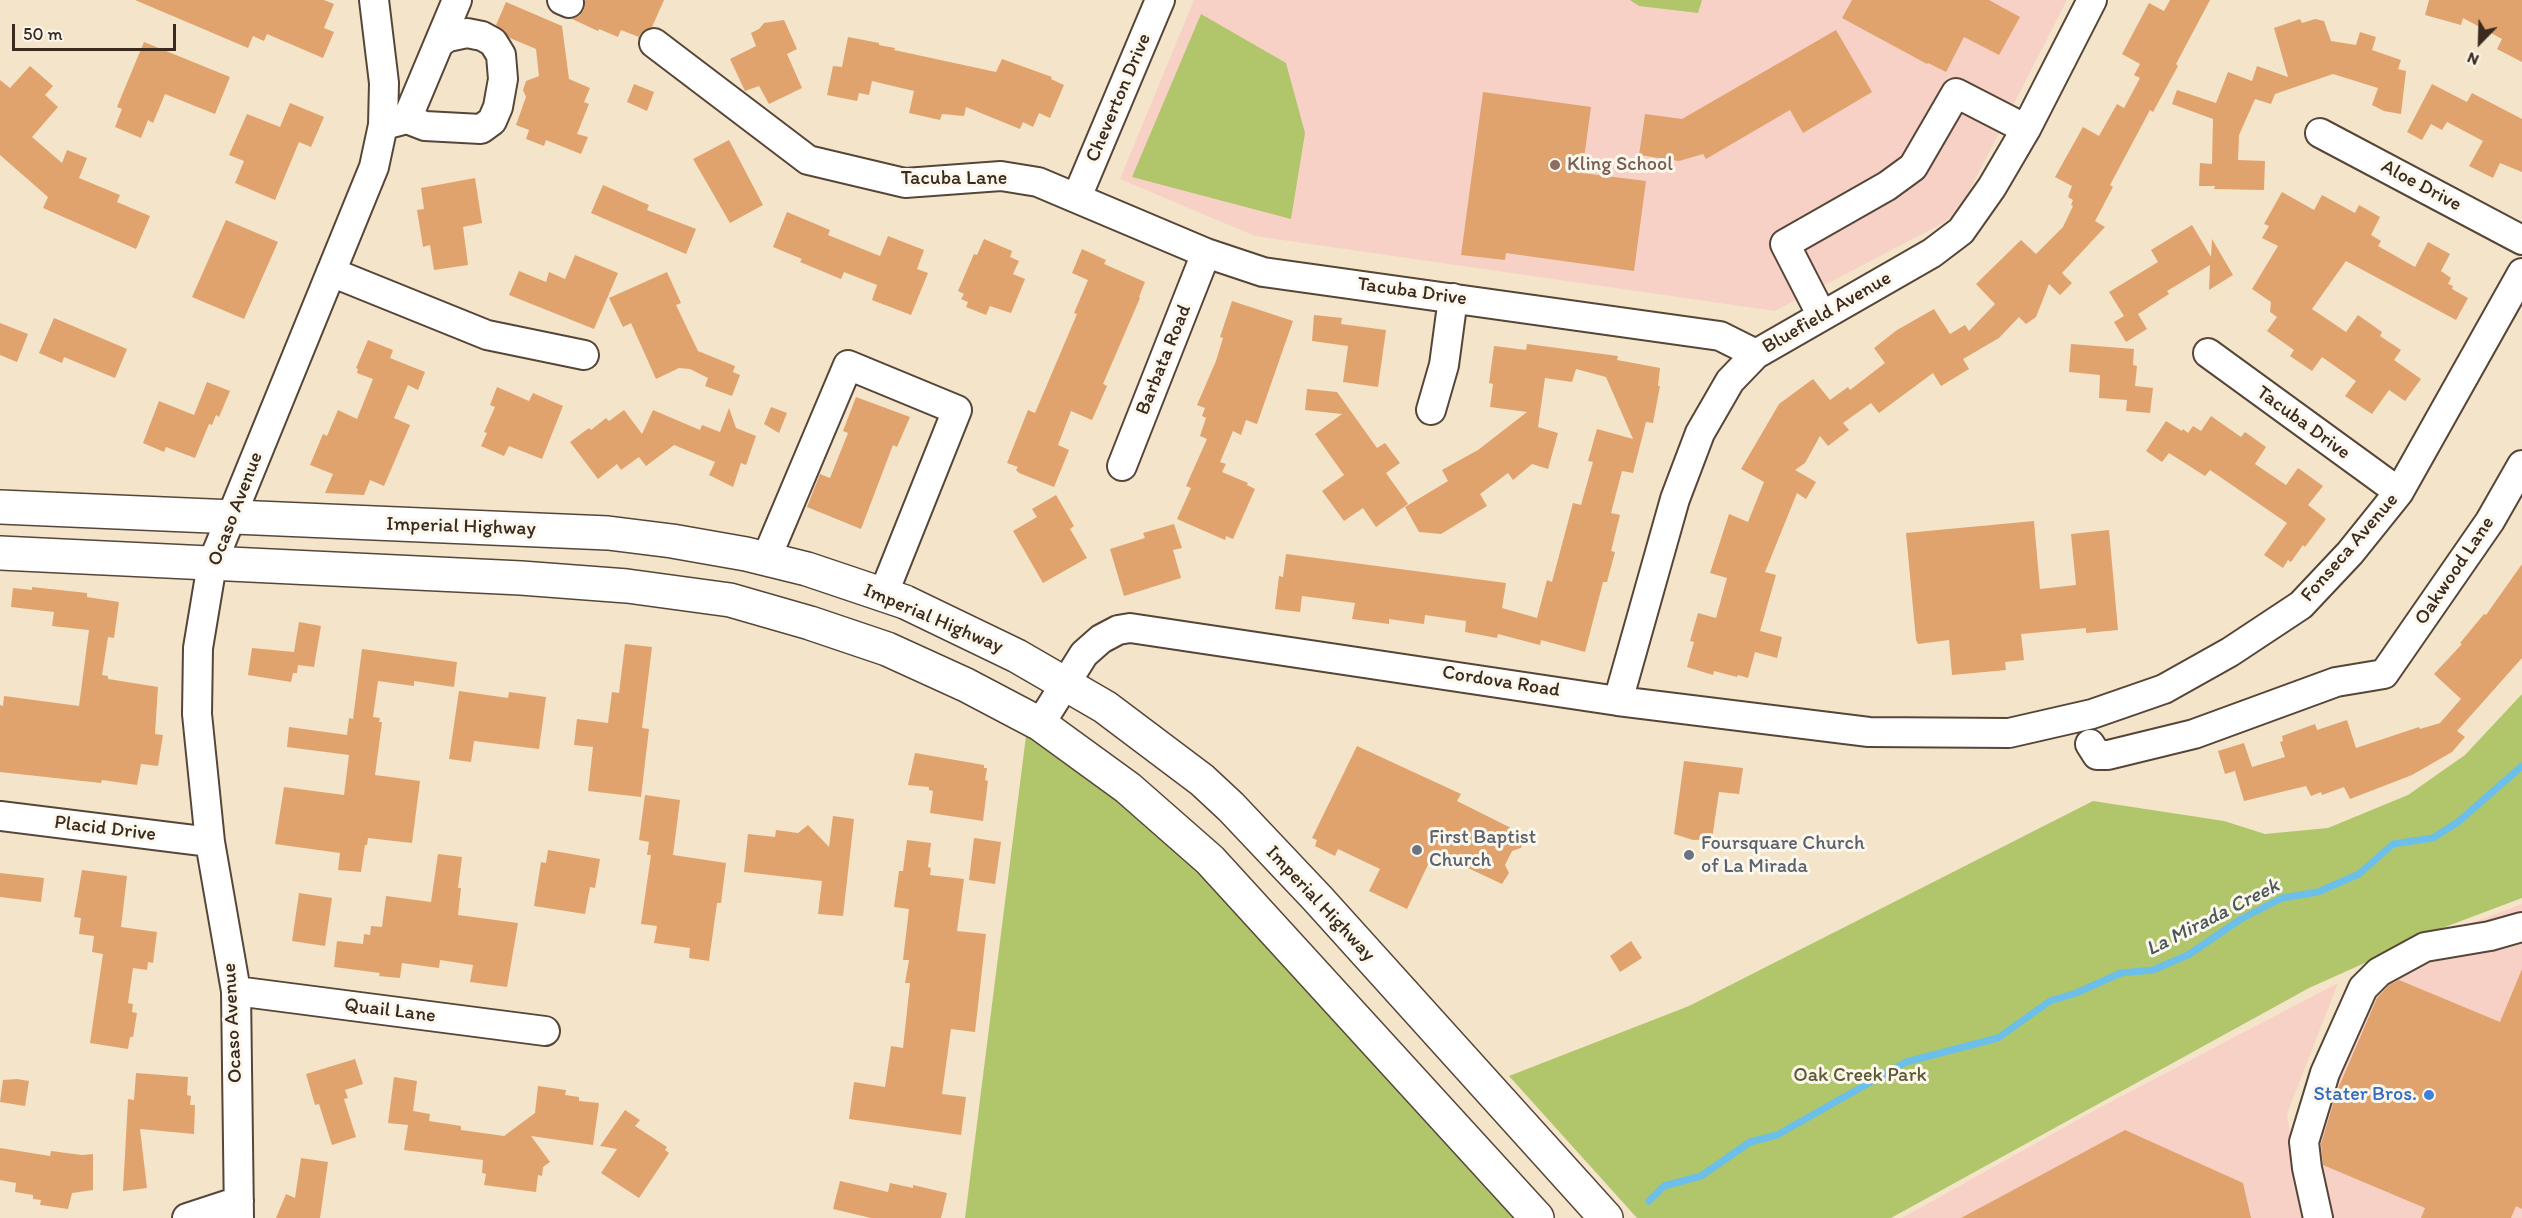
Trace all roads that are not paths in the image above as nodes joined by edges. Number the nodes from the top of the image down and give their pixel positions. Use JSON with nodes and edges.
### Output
{"nodes":[{"id":1,"x":374,"y":0,"type":"edge"},
{"id":2,"x":457,"y":0,"type":"edge"},
{"id":3,"x":1160,"y":0,"type":"edge"},
{"id":4,"x":2092,"y":0,"type":"edge"},
{"id":5,"x":439,"y":43,"type":"junction"},
{"id":6,"x":654,"y":43,"type":"dead end"},
{"id":7,"x":395,"y":122,"type":"junction"},
{"id":8,"x":2026,"y":129,"type":"junction"},
{"id":9,"x":2320,"y":133,"type":"dead end"},
{"id":10,"x":1077,"y":197,"type":"junction"},
{"id":11,"x":2522,"y":240,"type":"edge"},
{"id":12,"x":1206,"y":253,"type":"junction"},
{"id":13,"x":331,"y":272,"type":"junction"},
{"id":14,"x":2522,"y":273,"type":"edge"},
{"id":15,"x":1453,"y":298,"type":"junction"},
{"id":16,"x":1822,"y":316,"type":"junction"},
{"id":17,"x":2208,"y":353,"type":"dead end"},
{"id":18,"x":1756,"y":354,"type":"junction"},
{"id":19,"x":584,"y":355,"type":"dead end"},
{"id":20,"x":1431,"y":410,"type":"dead end"},
{"id":21,"x":2522,"y":465,"type":"edge"},
{"id":22,"x":1122,"y":466,"type":"dead end"},
{"id":23,"x":2399,"y":492,"type":"junction"},
{"id":24,"x":0,"y":507,"type":"edge"},
{"id":25,"x":231,"y":517,"type":"junction"},
{"id":26,"x":0,"y":553,"type":"edge"},
{"id":27,"x":766,"y":559,"type":"junction"},
{"id":28,"x":212,"y":564,"type":"junction"},
{"id":29,"x":883,"y":595,"type":"junction"},
{"id":30,"x":1065,"y":684,"type":"junction"},
{"id":31,"x":1618,"y":701,"type":"junction"},
{"id":32,"x":1040,"y":724,"type":"junction"},
{"id":33,"x":2009,"y":734,"type":"joint"},
{"id":34,"x":2090,"y":744,"type":"dead end"},
{"id":35,"x":0,"y":816,"type":"edge"},
{"id":36,"x":210,"y":842,"type":"junction"},
{"id":37,"x":2522,"y":927,"type":"edge"},
{"id":38,"x":236,"y":991,"type":"junction"},
{"id":39,"x":545,"y":1031,"type":"dead end"},
{"id":40,"x":239,"y":1209,"type":"edge"},
{"id":41,"x":187,"y":1218,"type":"edge"},
{"id":42,"x":1537,"y":1218,"type":"edge"},
{"id":43,"x":1606,"y":1218,"type":"edge"},
{"id":44,"x":2318,"y":1218,"type":"edge"}],
"edges":[{"from":1,"to":7,"type":"street","name":"Ocaso Avenue"},
{"from":2,"to":5,"type":"street"},
{"from":3,"to":10,"type":"street","name":"Cheverton Drive"},
{"from":4,"to":8,"type":"street","name":"Bluefield Avenue"},
{"from":5,"to":7,"type":"street"},
{"from":5,"to":7,"type":"street"},
{"from":6,"to":10,"type":"street","name":"Tacuba Lane"},
{"from":7,"to":13,"type":"street","name":"Ocaso Avenue"},
{"from":8,"to":16,"type":"street","name":"Bluefield Avenue"},
{"from":8,"to":16,"type":"street"},
{"from":9,"to":11,"type":"street","name":"Aloe Drive"},
{"from":10,"to":12,"type":"street","name":"Tacuba Drive"},
{"from":12,"to":15,"type":"street","name":"Tacuba Drive"},
{"from":12,"to":22,"type":"street","name":"Barbata Road"},
{"from":13,"to":19,"type":"street"},
{"from":13,"to":25,"type":"street","name":"Ocaso Avenue"},
{"from":14,"to":23,"type":"street","name":"Fonseca Avenue"},
{"from":15,"to":18,"type":"street","name":"Tacuba Drive"},
{"from":15,"to":20,"type":"street"},
{"from":16,"to":18,"type":"street","name":"Bluefield Avenue"},
{"from":17,"to":23,"type":"street","name":"Tacuba Drive"},
{"from":18,"to":31,"type":"street","name":"Bluefield Avenue"},
{"from":21,"to":34,"type":"street","name":"Oakwood Lane"},
{"from":23,"to":33,"type":"street","name":"Fonseca Avenue"},
{"from":24,"to":25,"type":"main road","name":"Imperial Highway"},
{"from":25,"to":27,"type":"main road","name":"Imperial Highway"},
{"from":25,"to":28,"type":"street","name":"Ocaso Avenue"},
{"from":26,"to":28,"type":"main road"},
{"from":27,"to":29,"type":"main road","name":"Imperial Highway"},
{"from":27,"to":29,"type":"street"},
{"from":28,"to":32,"type":"main road"},
{"from":28,"to":36,"type":"street","name":"Ocaso Avenue"},
{"from":29,"to":30,"type":"main road","name":"Imperial Highway"},
{"from":30,"to":31,"type":"street","name":"Cordova Road"},
{"from":30,"to":32,"type":"street","name":"Cordova Road"},
{"from":30,"to":43,"type":"main road","name":"Imperial Highway"},
{"from":31,"to":33,"type":"street","name":"Cordova Road"},
{"from":32,"to":42,"type":"main road"},
{"from":35,"to":36,"type":"street","name":"Placid Drive"},
{"from":36,"to":38,"type":"street","name":"Ocaso Avenue"},
{"from":37,"to":44,"type":"street"},
{"from":38,"to":39,"type":"street","name":"Quail Lane"},
{"from":38,"to":40,"type":"street","name":"Ocaso Avenue"},
{"from":40,"to":41,"type":"street"}]}
